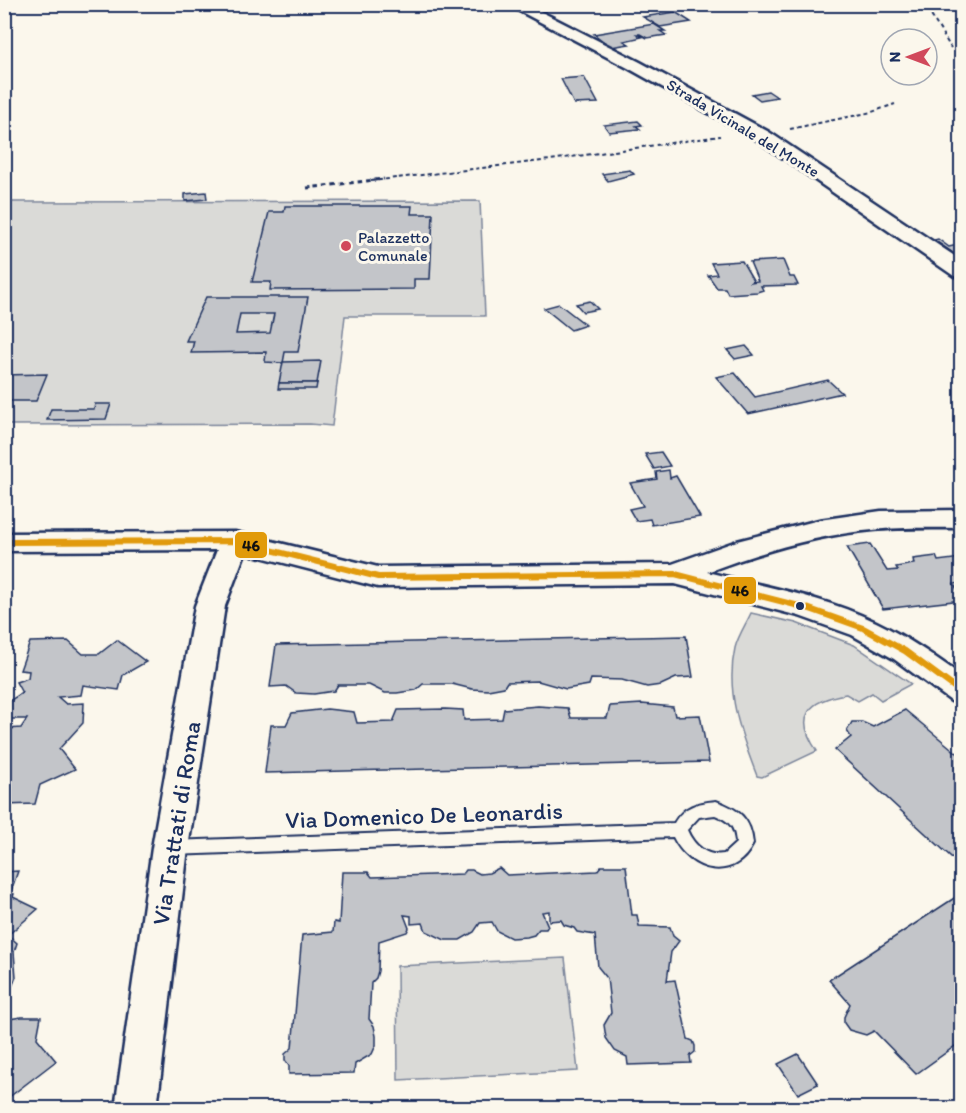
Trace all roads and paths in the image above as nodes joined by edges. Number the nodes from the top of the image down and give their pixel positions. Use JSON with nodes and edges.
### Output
{"nodes":[{"id":1,"x":513,"y":4,"type":"edge"},
{"id":2,"x":924,"y":4,"type":"edge"},
{"id":3,"x":951,"y":48,"type":"dead end"},
{"id":4,"x":895,"y":104,"type":"dead end"},
{"id":5,"x":758,"y":133,"type":"junction"},
{"id":6,"x":307,"y":188,"type":"dead end"},
{"id":7,"x":962,"y":271,"type":"edge"},
{"id":8,"x":962,"y":519,"type":"edge"},
{"id":9,"x":235,"y":541,"type":"junction"},
{"id":10,"x":4,"y":542,"type":"edge"},
{"id":11,"x":675,"y":574,"type":"junction"},
{"id":12,"x":962,"y":693,"type":"edge"},
{"id":13,"x":679,"y":830,"type":"dead end"},
{"id":14,"x":170,"y":848,"type":"junction"},
{"id":15,"x":136,"y":1108,"type":"edge"}],
"edges":[{"from":1,"to":5,"type":"street","name":"Strada Vicinale del Monte"},
{"from":2,"to":3,"type":"path"},
{"from":4,"to":5,"type":"path"},
{"from":5,"to":6,"type":"path"},
{"from":5,"to":7,"type":"street","name":"Strada Vicinale del Monte"},
{"from":8,"to":11,"type":"street"},
{"from":9,"to":10,"type":"street"},
{"from":9,"to":11,"type":"street"},
{"from":9,"to":14,"type":"street","name":"Via Trattati di Roma"},
{"from":11,"to":12,"type":"street"},
{"from":13,"to":14,"type":"lane","name":"Via Domenico De Leonardis"},
{"from":14,"to":15,"type":"street","name":"Via Trattati di Roma"}]}
